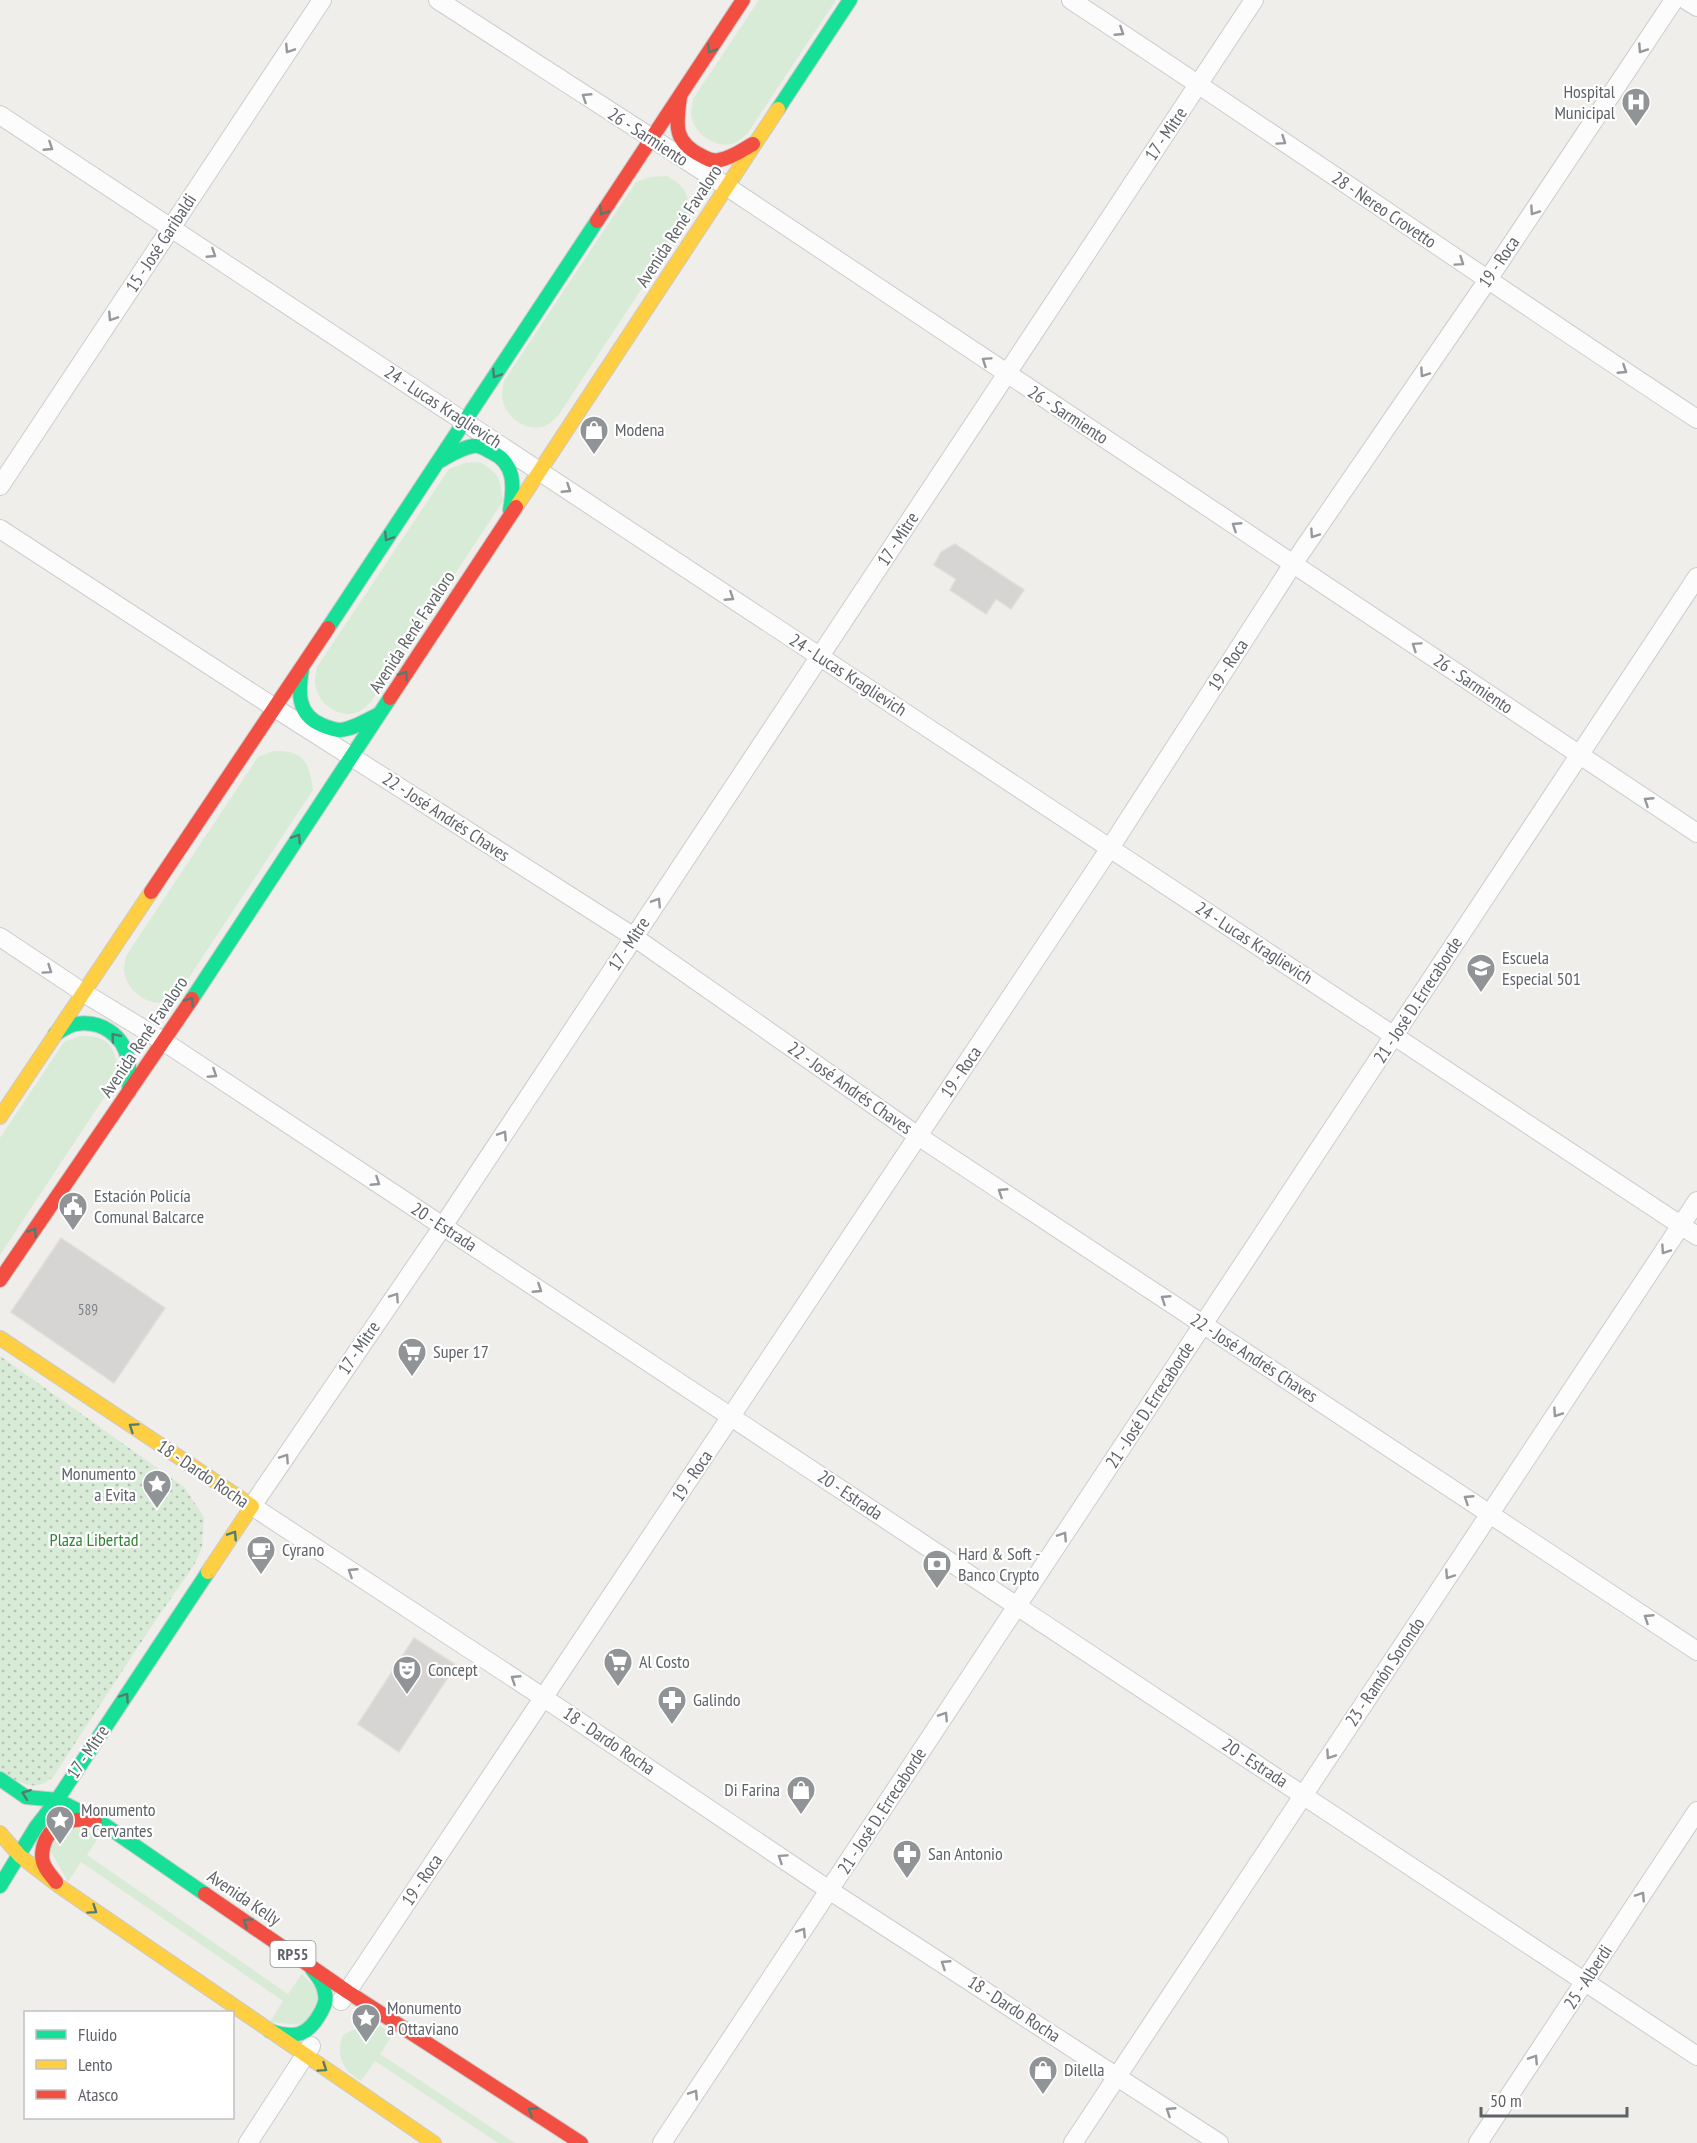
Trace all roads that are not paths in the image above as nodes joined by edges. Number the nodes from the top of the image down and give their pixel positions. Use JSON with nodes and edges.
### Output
{"nodes":[{"id":1,"x":322,"y":0,"type":"edge"},
{"id":2,"x":438,"y":0,"type":"edge"},
{"id":3,"x":743,"y":0,"type":"edge"},
{"id":4,"x":850,"y":0,"type":"edge"},
{"id":5,"x":1071,"y":0,"type":"edge"},
{"id":6,"x":1254,"y":0,"type":"edge"},
{"id":7,"x":1674,"y":0,"type":"edge"},
{"id":8,"x":1686,"y":0,"type":"edge"},
{"id":9,"x":1697,"y":7,"type":"edge"},
{"id":10,"x":1199,"y":84,"type":"junction"},
{"id":11,"x":680,"y":95,"type":"junction"},
{"id":12,"x":0,"y":115,"type":"edge"},
{"id":13,"x":651,"y":139,"type":"junction"},
{"id":14,"x":756,"y":142,"type":"junction"},
{"id":15,"x":726,"y":186,"type":"junction"},
{"id":16,"x":171,"y":228,"type":"junction"},
{"id":17,"x":1487,"y":281,"type":"junction"},
{"id":18,"x":1006,"y":374,"type":"junction"},
{"id":19,"x":1697,"y":419,"type":"edge"},
{"id":20,"x":464,"y":422,"type":"junction"},
{"id":21,"x":437,"y":463,"type":"junction"},
{"id":22,"x":539,"y":471,"type":"junction"},
{"id":23,"x":0,"y":486,"type":"edge"},
{"id":24,"x":510,"y":516,"type":"junction"},
{"id":25,"x":0,"y":529,"type":"edge"},
{"id":26,"x":1293,"y":564,"type":"junction"},
{"id":27,"x":1697,"y":577,"type":"edge"},
{"id":28,"x":820,"y":657,"type":"junction"},
{"id":29,"x":303,"y":666,"type":"junction"},
{"id":30,"x":275,"y":708,"type":"junction"},
{"id":31,"x":379,"y":714,"type":"junction"},
{"id":32,"x":1579,"y":755,"type":"junction"},
{"id":33,"x":351,"y":756,"type":"junction"},
{"id":34,"x":1697,"y":833,"type":"edge"},
{"id":35,"x":1110,"y":848,"type":"junction"},
{"id":36,"x":0,"y":937,"type":"edge"},
{"id":37,"x":634,"y":937,"type":"junction"},
{"id":38,"x":84,"y":993,"type":"junction"},
{"id":39,"x":56,"y":1034,"type":"junction"},
{"id":40,"x":1394,"y":1036,"type":"junction"},
{"id":41,"x":163,"y":1041,"type":"junction"},
{"id":42,"x":129,"y":1092,"type":"junction"},
{"id":43,"x":0,"y":1117,"type":"edge"},
{"id":44,"x":918,"y":1136,"type":"junction"},
{"id":45,"x":1697,"y":1201,"type":"edge"},
{"id":46,"x":1681,"y":1225,"type":"junction"},
{"id":47,"x":443,"y":1226,"type":"junction"},
{"id":48,"x":1697,"y":1236,"type":"edge"},
{"id":49,"x":0,"y":1280,"type":"edge"},
{"id":50,"x":1203,"y":1324,"type":"junction"},
{"id":51,"x":0,"y":1338,"type":"edge"},
{"id":52,"x":732,"y":1416,"type":"junction"},
{"id":53,"x":252,"y":1506,"type":"junction"},
{"id":54,"x":1490,"y":1514,"type":"junction"},
{"id":55,"x":1017,"y":1606,"type":"junction"},
{"id":56,"x":1697,"y":1651,"type":"edge"},
{"id":57,"x":544,"y":1698,"type":"junction"},
{"id":58,"x":0,"y":1779,"type":"edge"},
{"id":59,"x":1303,"y":1795,"type":"junction"},
{"id":60,"x":57,"y":1800,"type":"junction"},
{"id":61,"x":1697,"y":1811,"type":"edge"},
{"id":62,"x":99,"y":1821,"type":"junction"},
{"id":63,"x":0,"y":1833,"type":"edge"},
{"id":64,"x":20,"y":1856,"type":"junction"},
{"id":65,"x":0,"y":1886,"type":"edge"},
{"id":66,"x":59,"y":1886,"type":"junction"},
{"id":67,"x":829,"y":1890,"type":"junction"},
{"id":68,"x":308,"y":1964,"type":"junction"},
{"id":69,"x":1585,"y":1981,"type":"junction"},
{"id":70,"x":348,"y":1992,"type":"junction"},
{"id":71,"x":264,"y":2028,"type":"junction"},
{"id":72,"x":305,"y":2056,"type":"junction"},
{"id":73,"x":1697,"y":2056,"type":"edge"},
{"id":74,"x":1118,"y":2076,"type":"junction"},
{"id":75,"x":248,"y":2143,"type":"edge"},
{"id":76,"x":434,"y":2143,"type":"edge"},
{"id":77,"x":581,"y":2143,"type":"edge"},
{"id":78,"x":662,"y":2143,"type":"edge"},
{"id":79,"x":1073,"y":2143,"type":"edge"},
{"id":80,"x":1219,"y":2143,"type":"edge"},
{"id":81,"x":1478,"y":2143,"type":"edge"}],
"edges":[{"from":1,"to":16,"type":"street","name":"15 - José Garibaldi","one_way":true},
{"from":13,"to":2,"type":"street","name":"26 - Sarmiento","one_way":true},
{"from":3,"to":11,"type":"main road","one_way":true},
{"from":4,"to":14,"type":"main road","name":"Avenida René Favaloro"},
{"from":5,"to":10,"type":"street","name":"28 - Nereo Crovetto","one_way":true},
{"from":6,"to":10,"type":"street","name":"17 - Mitre"},
{"from":7,"to":17,"type":"street","name":"19 - Roca","one_way":true},
{"from":8,"to":9,"type":"street"},
{"from":10,"to":17,"type":"street","name":"28 - Nereo Crovetto","one_way":true},
{"from":10,"to":18,"type":"street","name":"17 - Mitre"},
{"from":11,"to":13,"type":"main road"},
{"from":11,"to":14,"type":"main road"},
{"from":12,"to":16,"type":"street","name":"24 - Lucas Kraglievich","one_way":true},
{"from":13,"to":15,"type":"street","name":"26 - Sarmiento"},
{"from":13,"to":20,"type":"main road","one_way":true},
{"from":14,"to":15,"type":"main road","name":"Avenida René Favaloro"},
{"from":18,"to":15,"type":"street","name":"26 - Sarmiento","one_way":true},
{"from":15,"to":22,"type":"main road","name":"Avenida René Favaloro"},
{"from":16,"to":20,"type":"street","name":"24 - Lucas Kraglievich","one_way":true},
{"from":16,"to":23,"type":"street","name":"15 - José Garibaldi","one_way":true},
{"from":17,"to":19,"type":"street","name":"28 - Nereo Crovetto","one_way":true},
{"from":17,"to":26,"type":"street","name":"19 - Roca","one_way":true},
{"from":26,"to":18,"type":"street","name":"26 - Sarmiento","one_way":true},
{"from":18,"to":28,"type":"street","name":"17 - Mitre"},
{"from":20,"to":21,"type":"main road"},
{"from":20,"to":22,"type":"street","name":"24 - Lucas Kraglievich"},
{"from":21,"to":24,"type":"main road"},
{"from":21,"to":29,"type":"main road","one_way":true},
{"from":22,"to":24,"type":"main road","name":"Avenida René Favaloro"},
{"from":22,"to":28,"type":"street","name":"24 - Lucas Kraglievich","one_way":true},
{"from":31,"to":24,"type":"main road","name":"Avenida René Favaloro","one_way":true},
{"from":25,"to":30,"type":"street","name":"22 - José Andrés Chaves"},
{"from":32,"to":26,"type":"street","name":"26 - Sarmiento","one_way":true},
{"from":26,"to":35,"type":"street","name":"19 - Roca"},
{"from":27,"to":32,"type":"street","name":"21 - José D. Errecaborde"},
{"from":28,"to":35,"type":"street","name":"24 - Lucas Kraglievich"},
{"from":37,"to":28,"type":"street","name":"17 - Mitre","one_way":true},
{"from":29,"to":30,"type":"main road"},
{"from":29,"to":31,"type":"main road"},
{"from":30,"to":33,"type":"street","name":"22 - José Andrés Chaves"},
{"from":30,"to":38,"type":"main road"},
{"from":31,"to":33,"type":"main road","name":"Avenida René Favaloro"},
{"from":34,"to":32,"type":"street","name":"26 - Sarmiento","one_way":true},
{"from":32,"to":40,"type":"street","name":"21 - José D. Errecaborde"},
{"from":33,"to":37,"type":"street","name":"22 - José Andrés Chaves"},
{"from":41,"to":33,"type":"main road","name":"Avenida René Favaloro","one_way":true},
{"from":35,"to":40,"type":"street","name":"24 - Lucas Kraglievich"},
{"from":35,"to":44,"type":"street","name":"19 - Roca"},
{"from":36,"to":38,"type":"street","name":"20 - Estrada","one_way":true},
{"from":37,"to":44,"type":"street","name":"22 - José Andrés Chaves"},
{"from":47,"to":37,"type":"street","name":"17 - Mitre","one_way":true},
{"from":38,"to":39,"type":"main road"},
{"from":38,"to":41,"type":"street","name":"20 - Estrada"},
{"from":42,"to":39,"type":"main road","one_way":true},
{"from":39,"to":43,"type":"main road"},
{"from":40,"to":46,"type":"street","name":"24 - Lucas Kraglievich"},
{"from":40,"to":50,"type":"street","name":"21 - José D. Errecaborde"},
{"from":41,"to":42,"type":"main road","name":"Avenida René Favaloro"},
{"from":41,"to":47,"type":"street","name":"20 - Estrada","one_way":true},
{"from":49,"to":42,"type":"main road","name":"Avenida René Favaloro","one_way":true},
{"from":50,"to":44,"type":"street","name":"22 - José Andrés Chaves","one_way":true},
{"from":44,"to":52,"type":"street","name":"19 - Roca"},
{"from":45,"to":46,"type":"street","name":"23 - Ramón Sorondo"},
{"from":46,"to":48,"type":"street","name":"24 - Lucas Kraglievich"},
{"from":46,"to":54,"type":"street","name":"23 - Ramón Sorondo","one_way":true},
{"from":47,"to":52,"type":"street","name":"20 - Estrada","one_way":true},
{"from":53,"to":47,"type":"street","name":"17 - Mitre","one_way":true},
{"from":54,"to":50,"type":"street","name":"22 - José Andrés Chaves","one_way":true},
{"from":55,"to":50,"type":"street","name":"21 - José D. Errecaborde","one_way":true},
{"from":53,"to":51,"type":"main road","name":"18 - Dardo Rocha","one_way":true},
{"from":52,"to":55,"type":"street","name":"20 - Estrada"},
{"from":52,"to":57,"type":"street","name":"19 - Roca"},
{"from":57,"to":53,"type":"street","name":"18 - Dardo Rocha","one_way":true},
{"from":60,"to":53,"type":"main road","name":"17 - Mitre","one_way":true},
{"from":56,"to":54,"type":"street","name":"22 - José Andrés Chaves","one_way":true},
{"from":54,"to":59,"type":"street","name":"23 - Ramón Sorondo","one_way":true},
{"from":55,"to":59,"type":"street","name":"20 - Estrada"},
{"from":67,"to":55,"type":"street","name":"21 - José D. Errecaborde","one_way":true},
{"from":67,"to":57,"type":"street","name":"18 - Dardo Rocha","one_way":true},
{"from":57,"to":70,"type":"street","name":"19 - Roca"},
{"from":60,"to":58,"type":"main road","name":"Avenida Kelly","number":"RP55","one_way":true},
{"from":59,"to":69,"type":"street","name":"20 - Estrada"},
{"from":59,"to":74,"type":"street","name":"23 - Ramón Sorondo"},
{"from":60,"to":62,"type":"main road","name":"Avenida Kelly","number":"RP55"},
{"from":60,"to":64,"type":"main road","name":"17 - Mitre"},
{"from":69,"to":61,"type":"street","name":"25 - Alberdi","one_way":true},
{"from":62,"to":66,"type":"main road"},
{"from":68,"to":62,"type":"main road","name":"Avenida Kelly","number":"RP55","one_way":true},
{"from":63,"to":64,"type":"main road"},
{"from":64,"to":65,"type":"main road","name":"17 - Mitre"},
{"from":64,"to":66,"type":"main road"},
{"from":66,"to":71,"type":"main road","one_way":true},
{"from":74,"to":67,"type":"street","name":"18 - Dardo Rocha","one_way":true},
{"from":78,"to":67,"type":"street","name":"21 - José D. Errecaborde","one_way":true},
{"from":68,"to":70,"type":"main road","name":"Avenida Kelly","number":"RP55"},
{"from":68,"to":71,"type":"main road"},
{"from":69,"to":73,"type":"street","name":"20 - Estrada"},
{"from":81,"to":69,"type":"street","name":"25 - Alberdi","one_way":true},
{"from":70,"to":72,"type":"street","name":"19 - Roca"},
{"from":77,"to":70,"type":"main road","name":"Avenida Kelly","number":"RP55","one_way":true},
{"from":71,"to":72,"type":"main road"},
{"from":72,"to":75,"type":"street","name":"19 - Roca"},
{"from":72,"to":76,"type":"main road","one_way":true},
{"from":74,"to":79,"type":"street","name":"23 - Ramón Sorondo"},
{"from":80,"to":74,"type":"street","name":"18 - Dardo Rocha","one_way":true}]}
